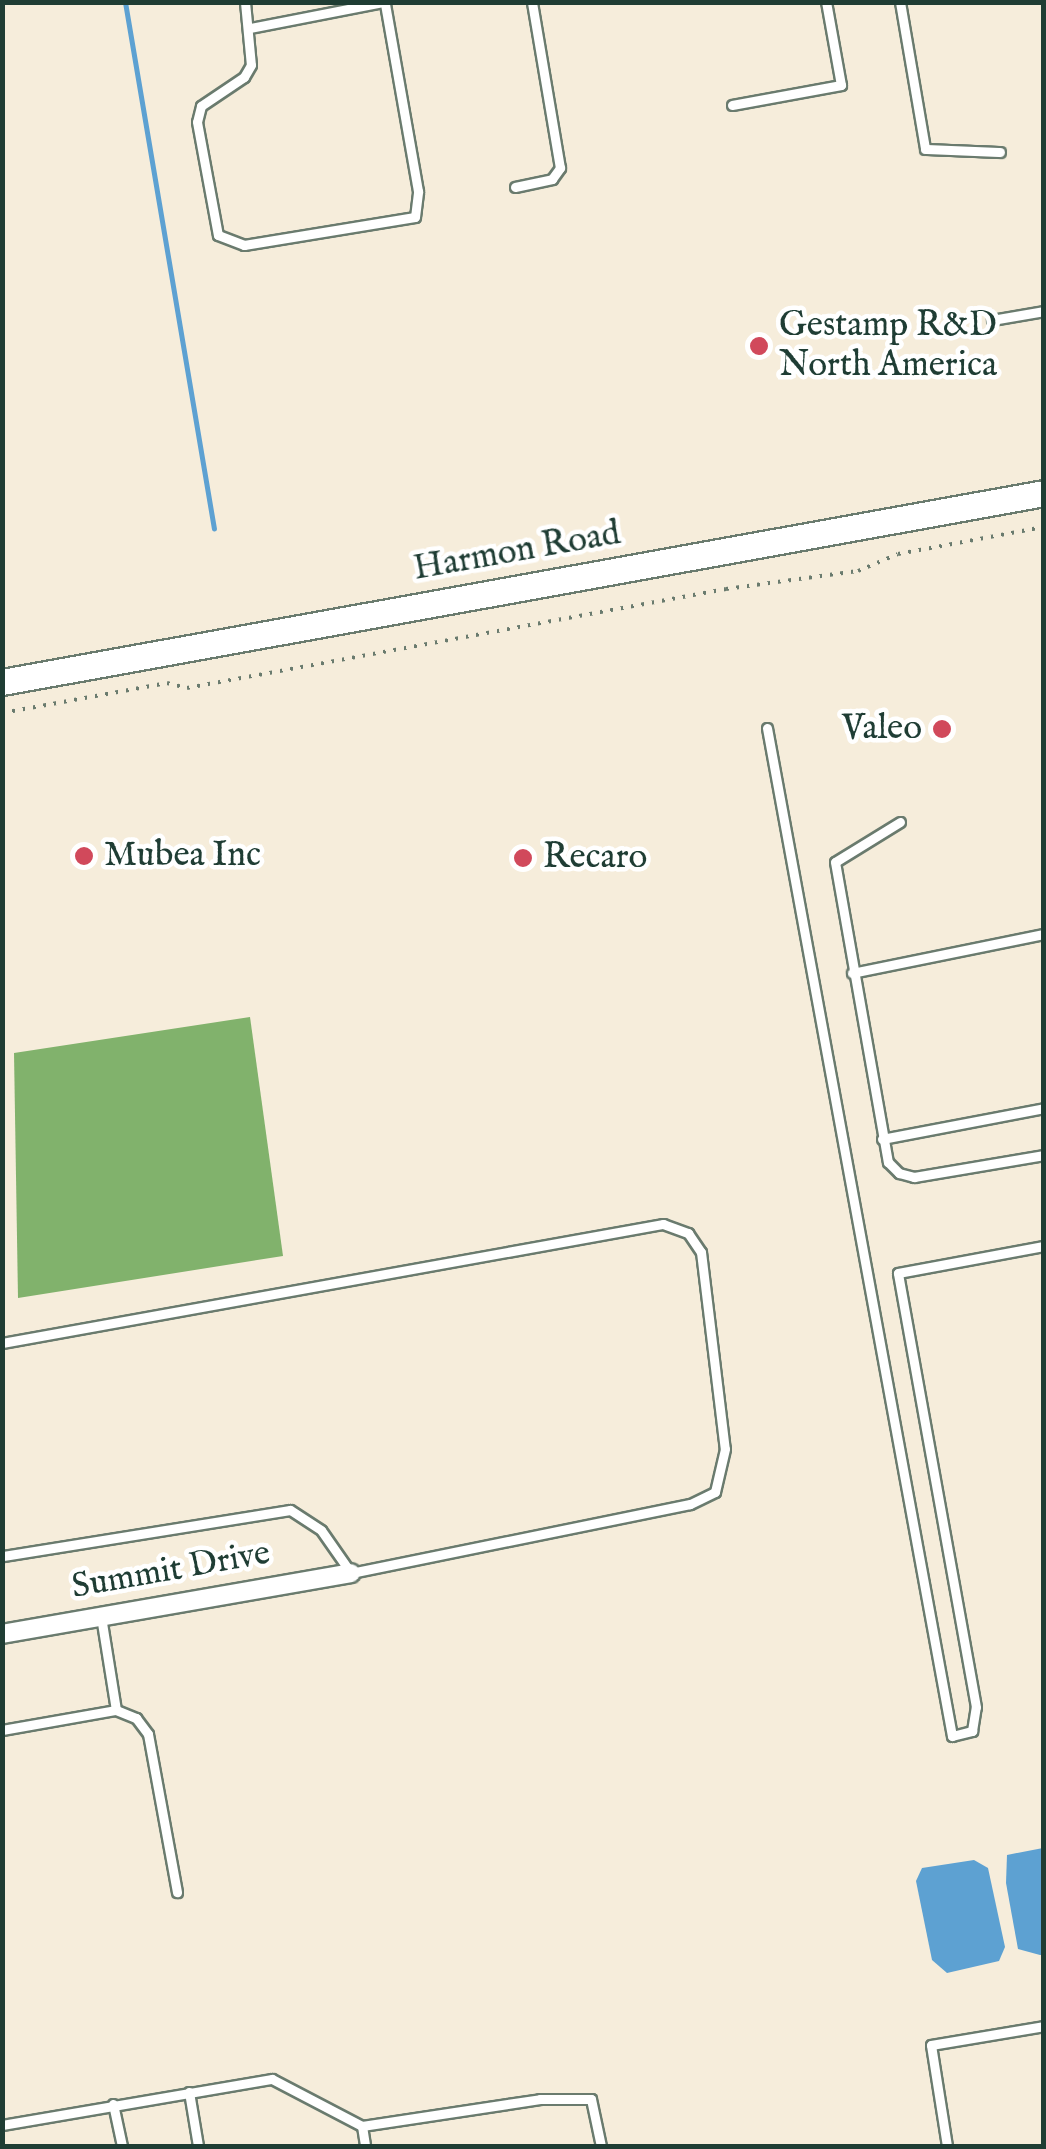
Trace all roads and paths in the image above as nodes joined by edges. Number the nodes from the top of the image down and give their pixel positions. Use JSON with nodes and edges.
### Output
{"nodes":[{"id":1,"x":245,"y":2,"type":"edge"},
{"id":2,"x":532,"y":2,"type":"edge"},
{"id":3,"x":826,"y":2,"type":"edge"},
{"id":4,"x":900,"y":2,"type":"edge"},
{"id":5,"x":384,"y":3,"type":"edge"},
{"id":6,"x":250,"y":28,"type":"junction"},
{"id":7,"x":732,"y":105,"type":"dead end"},
{"id":8,"x":1000,"y":152,"type":"dead end"},
{"id":9,"x":515,"y":187,"type":"dead end"},
{"id":10,"x":1044,"y":311,"type":"edge"},
{"id":11,"x":992,"y":320,"type":"dead end"},
{"id":12,"x":1044,"y":493,"type":"edge"},
{"id":13,"x":1044,"y":527,"type":"edge"},
{"id":14,"x":2,"y":682,"type":"edge"},
{"id":15,"x":2,"y":713,"type":"edge"},
{"id":16,"x":766,"y":728,"type":"dead end"},
{"id":17,"x":900,"y":822,"type":"dead end"},
{"id":18,"x":1044,"y":934,"type":"edge"},
{"id":19,"x":852,"y":974,"type":"junction"},
{"id":20,"x":1044,"y":1108,"type":"edge"},
{"id":21,"x":882,"y":1139,"type":"junction"},
{"id":22,"x":1044,"y":1155,"type":"edge"},
{"id":23,"x":1044,"y":1246,"type":"edge"},
{"id":24,"x":2,"y":1342,"type":"edge"},
{"id":25,"x":2,"y":1556,"type":"edge"},
{"id":26,"x":352,"y":1572,"type":"junction"},
{"id":27,"x":102,"y":1616,"type":"junction"},
{"id":28,"x":2,"y":1634,"type":"edge"},
{"id":29,"x":116,"y":1710,"type":"junction"},
{"id":30,"x":2,"y":1730,"type":"edge"},
{"id":31,"x":177,"y":1892,"type":"dead end"},
{"id":32,"x":1044,"y":2026,"type":"edge"},
{"id":33,"x":189,"y":2092,"type":"junction"},
{"id":34,"x":113,"y":2104,"type":"junction"},
{"id":35,"x":2,"y":2125,"type":"edge"},
{"id":36,"x":362,"y":2126,"type":"junction"},
{"id":37,"x":122,"y":2146,"type":"edge"},
{"id":38,"x":198,"y":2146,"type":"edge"},
{"id":39,"x":365,"y":2146,"type":"edge"},
{"id":40,"x":601,"y":2146,"type":"edge"},
{"id":41,"x":947,"y":2146,"type":"edge"}],
"edges":[{"from":1,"to":6,"type":"lane"},
{"from":2,"to":9,"type":"lane"},
{"from":3,"to":7,"type":"lane"},
{"from":4,"to":8,"type":"lane"},
{"from":5,"to":6,"type":"lane"},
{"from":5,"to":6,"type":"lane"},
{"from":10,"to":11,"type":"lane"},
{"from":12,"to":14,"type":"street","name":"Harmon Road"},
{"from":13,"to":15,"type":"path"},
{"from":16,"to":23,"type":"lane"},
{"from":17,"to":19,"type":"lane"},
{"from":18,"to":19,"type":"lane"},
{"from":19,"to":21,"type":"lane"},
{"from":20,"to":21,"type":"lane"},
{"from":21,"to":22,"type":"lane"},
{"from":24,"to":26,"type":"lane"},
{"from":25,"to":26,"type":"lane"},
{"from":26,"to":27,"type":"street","name":"Summit Drive"},
{"from":27,"to":28,"type":"street","name":"Summit Drive"},
{"from":27,"to":29,"type":"lane"},
{"from":29,"to":30,"type":"lane"},
{"from":29,"to":31,"type":"lane"},
{"from":32,"to":41,"type":"lane"},
{"from":33,"to":34,"type":"lane"},
{"from":33,"to":36,"type":"lane"},
{"from":33,"to":38,"type":"lane"},
{"from":34,"to":35,"type":"lane"},
{"from":34,"to":37,"type":"lane"},
{"from":36,"to":39,"type":"lane"},
{"from":36,"to":40,"type":"lane"}]}
